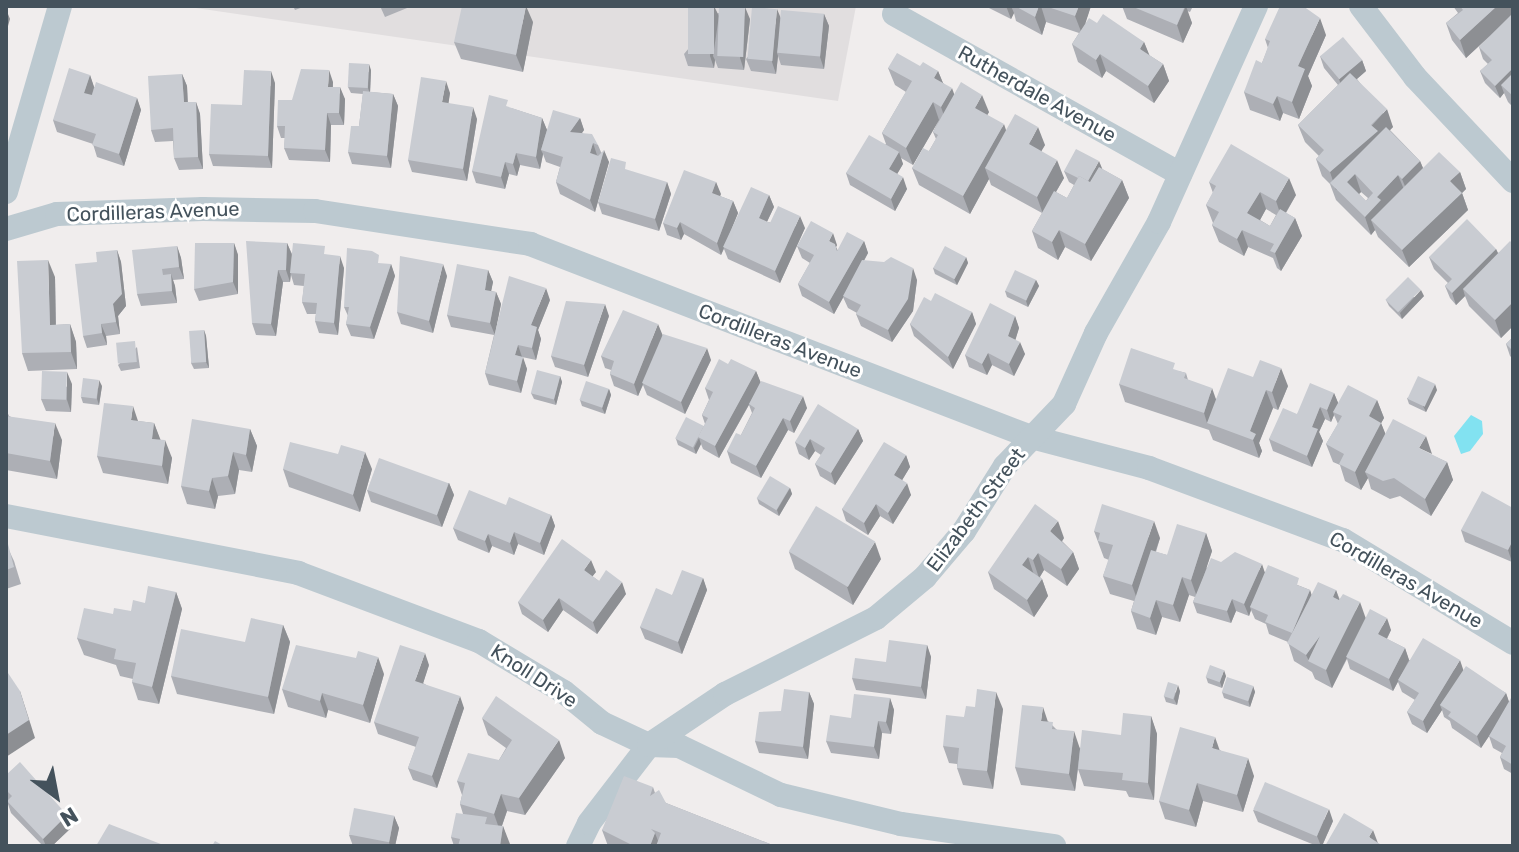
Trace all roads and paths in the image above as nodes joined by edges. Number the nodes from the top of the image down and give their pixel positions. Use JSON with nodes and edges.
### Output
{"nodes":[{"id":1,"x":60,"y":6,"type":"edge"},
{"id":2,"x":1256,"y":6,"type":"edge"},
{"id":3,"x":1361,"y":6,"type":"edge"},
{"id":4,"x":894,"y":14,"type":"dead end"},
{"id":5,"x":1180,"y":174,"type":"junction"},
{"id":6,"x":1513,"y":181,"type":"edge"},
{"id":7,"x":6,"y":192,"type":"edge"},
{"id":8,"x":6,"y":229,"type":"edge"},
{"id":9,"x":1031,"y":437,"type":"junction"},
{"id":10,"x":6,"y":516,"type":"edge"},
{"id":11,"x":1513,"y":643,"type":"edge"},
{"id":12,"x":649,"y":745,"type":"junction"},
{"id":13,"x":578,"y":846,"type":"edge"},
{"id":14,"x":1054,"y":846,"type":"edge"}],
"edges":[{"from":1,"to":7,"type":"street"},
{"from":2,"to":5,"type":"street","name":"Elizabeth Street"},
{"from":3,"to":6,"type":"street"},
{"from":4,"to":5,"type":"street","name":"Rutherdale Avenue"},
{"from":5,"to":9,"type":"street","name":"Elizabeth Street"},
{"from":8,"to":9,"type":"street","name":"Cordilleras Avenue"},
{"from":9,"to":11,"type":"street","name":"Cordilleras Avenue"},
{"from":9,"to":12,"type":"street","name":"Elizabeth Street"},
{"from":10,"to":12,"type":"street","name":"Knoll Drive"},
{"from":12,"to":13,"type":"street","name":"Elizabeth Street"},
{"from":12,"to":14,"type":"street","name":"Knoll Drive"}]}
